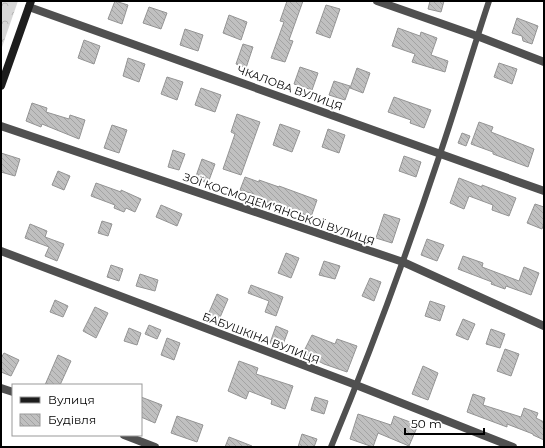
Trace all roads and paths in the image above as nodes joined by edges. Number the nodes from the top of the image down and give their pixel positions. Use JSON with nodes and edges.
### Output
{"nodes":[{"id":1,"x":377,"y":1,"type":"edge"},
{"id":2,"x":489,"y":1,"type":"edge"},
{"id":3,"x":30,"y":4,"type":"edge"},
{"id":4,"x":477,"y":36,"type":"junction"},
{"id":5,"x":544,"y":62,"type":"edge"},
{"id":6,"x":3,"y":76,"type":"edge"},
{"id":7,"x":1,"y":86,"type":"edge"},
{"id":8,"x":1,"y":126,"type":"edge"},
{"id":9,"x":441,"y":153,"type":"junction"},
{"id":10,"x":544,"y":191,"type":"edge"},
{"id":11,"x":1,"y":251,"type":"edge"},
{"id":12,"x":403,"y":262,"type":"junction"},
{"id":13,"x":544,"y":326,"type":"edge"},
{"id":14,"x":356,"y":385,"type":"junction"},
{"id":15,"x":1,"y":388,"type":"edge"},
{"id":16,"x":12,"y":392,"type":"edge"},
{"id":17,"x":127,"y":436,"type":"edge"},
{"id":18,"x":155,"y":447,"type":"edge"},
{"id":19,"x":331,"y":447,"type":"edge"},
{"id":20,"x":513,"y":447,"type":"edge"}],
"edges":[{"from":1,"to":4,"type":"street"},
{"from":2,"to":4,"type":"lane"},
{"from":3,"to":6,"type":"main road"},
{"from":3,"to":9,"type":"street","name":"ЧКАЛОВА ВУЛИЦЯ"},
{"from":4,"to":5,"type":"street"},
{"from":4,"to":9,"type":"lane"},
{"from":6,"to":7,"type":"main road"},
{"from":8,"to":12,"type":"street","name":"ЗОЇ КОСМОДЕМ’ЯНСЬКОЇ ВУЛИЦЯ"},
{"from":9,"to":10,"type":"street","name":"ЧКАЛОВА ВУЛИЦЯ"},
{"from":9,"to":12,"type":"lane"},
{"from":11,"to":14,"type":"street","name":"БАБУШКІНА ВУЛИЦЯ"},
{"from":12,"to":13,"type":"street","name":"ЗОЇ КОСМОДЕМ’ЯНСЬКОЇ ВУЛИЦЯ"},
{"from":12,"to":14,"type":"lane"},
{"from":14,"to":19,"type":"lane"},
{"from":14,"to":20,"type":"street","name":"БАБУШКІНА ВУЛИЦЯ"},
{"from":15,"to":16,"type":"street"},
{"from":17,"to":18,"type":"street"}]}
